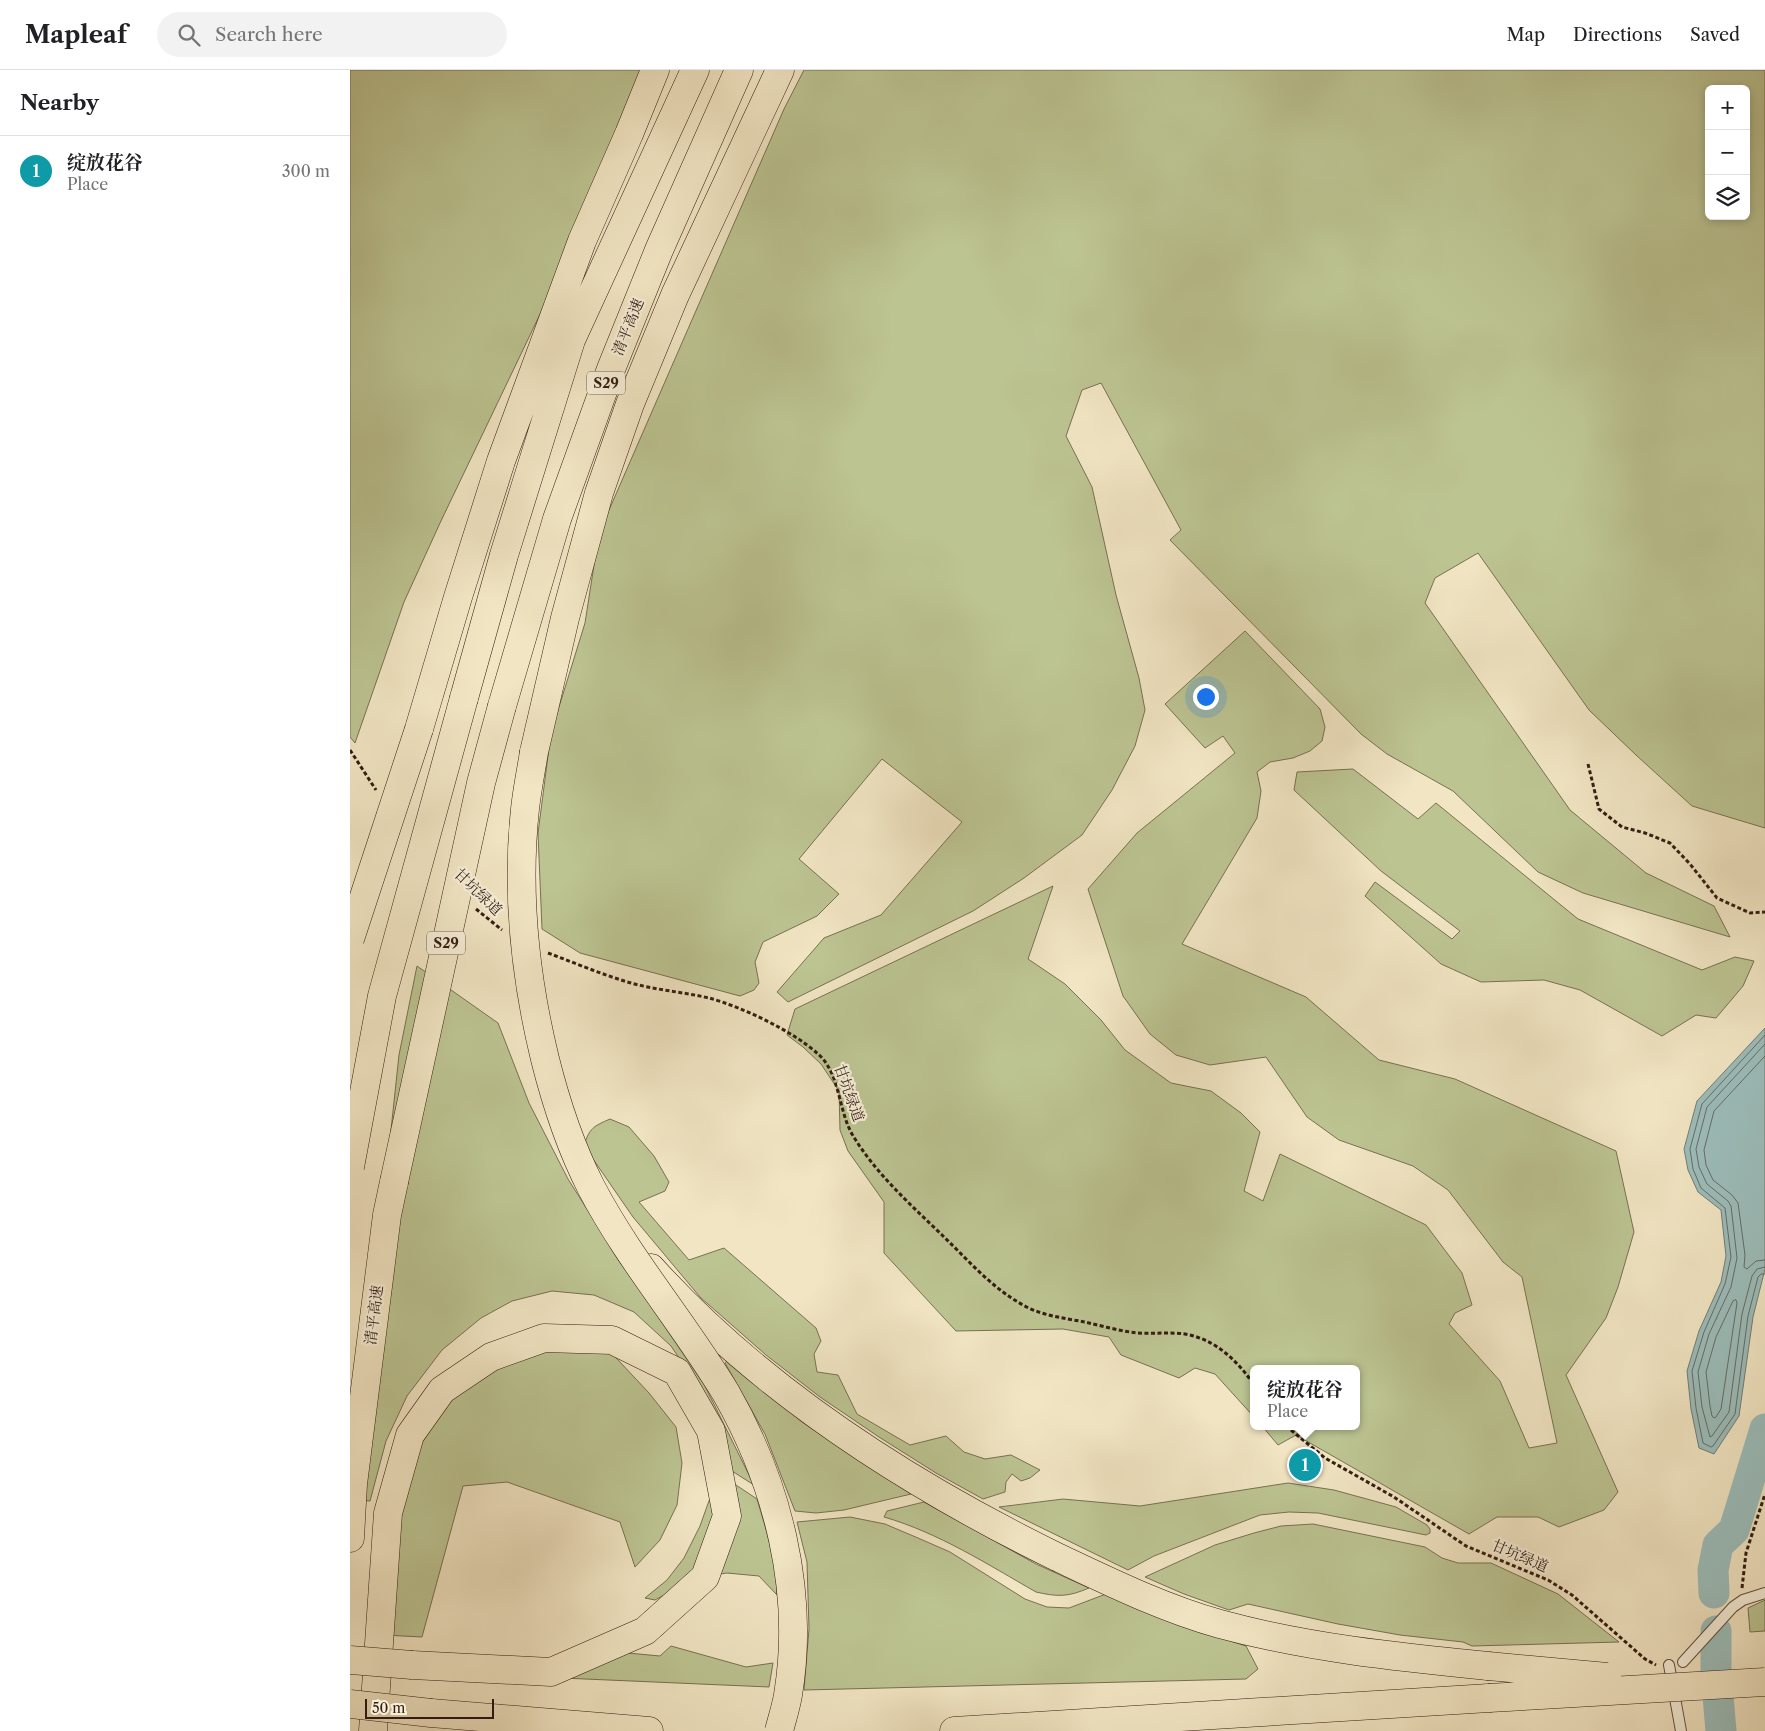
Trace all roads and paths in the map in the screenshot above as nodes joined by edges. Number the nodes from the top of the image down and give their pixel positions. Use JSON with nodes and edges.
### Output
{"nodes":[{"id":1,"x":655,"y":70,"type":"edge"},
{"id":2,"x":694,"y":70,"type":"edge"},
{"id":3,"x":739,"y":70,"type":"edge"},
{"id":4,"x":780,"y":70,"type":"edge"},
{"id":5,"x":350,"y":750,"type":"edge"},
{"id":6,"x":1588,"y":764,"type":"dead end"},
{"id":7,"x":376,"y":790,"type":"dead end"},
{"id":8,"x":475,"y":909,"type":"dead end"},
{"id":9,"x":1765,"y":912,"type":"edge"},
{"id":10,"x":503,"y":930,"type":"dead end"},
{"id":11,"x":350,"y":938,"type":"edge"},
{"id":12,"x":542,"y":950,"type":"dead end"},
{"id":13,"x":350,"y":1167,"type":"edge"},
{"id":14,"x":618,"y":1232,"type":"junction"},
{"id":15,"x":1250,"y":1380,"type":"edge"},
{"id":16,"x":1291,"y":1430,"type":"edge"},
{"id":17,"x":1765,"y":1494,"type":"edge"},
{"id":18,"x":350,"y":1538,"type":"edge"},
{"id":19,"x":1765,"y":1593,"type":"edge"},
{"id":20,"x":1743,"y":1600,"type":"junction"},
{"id":21,"x":350,"y":1660,"type":"edge"},
{"id":22,"x":1669,"y":1665,"type":"joint"},
{"id":23,"x":1687,"y":1674,"type":"junction"},
{"id":24,"x":1765,"y":1682,"type":"edge"},
{"id":25,"x":350,"y":1704,"type":"edge"},
{"id":26,"x":373,"y":1731,"type":"edge"},
{"id":27,"x":649,"y":1731,"type":"edge"},
{"id":28,"x":779,"y":1731,"type":"edge"},
{"id":29,"x":954,"y":1731,"type":"edge"},
{"id":30,"x":1681,"y":1731,"type":"edge"}],
"edges":[{"from":1,"to":11,"type":"highway","bridge":true},
{"from":2,"to":13,"type":"highway","bridge":true},
{"from":3,"to":18,"type":"highway","name":"清平高速","number":"S29","bridge":true},
{"from":4,"to":14,"type":"highway","bridge":true},
{"from":5,"to":7,"type":"path"},
{"from":6,"to":9,"type":"path"},
{"from":8,"to":10,"type":"path","name":"甘坑绿道"},
{"from":12,"to":15,"type":"path","name":"甘坑绿道"},
{"from":14,"to":23,"type":"highway","bridge":true},
{"from":14,"to":28,"type":"highway","bridge":true},
{"from":16,"to":22,"type":"path","name":"甘坑绿道"},
{"from":17,"to":20,"type":"path"},
{"from":19,"to":20,"type":"lane"},
{"from":20,"to":23,"type":"lane"},
{"from":21,"to":26,"type":"highway","bridge":true},
{"from":22,"to":30,"type":"lane"},
{"from":23,"to":24,"type":"highway","bridge":true},
{"from":23,"to":29,"type":"highway","bridge":true},
{"from":25,"to":27,"type":"highway","bridge":true}]}
